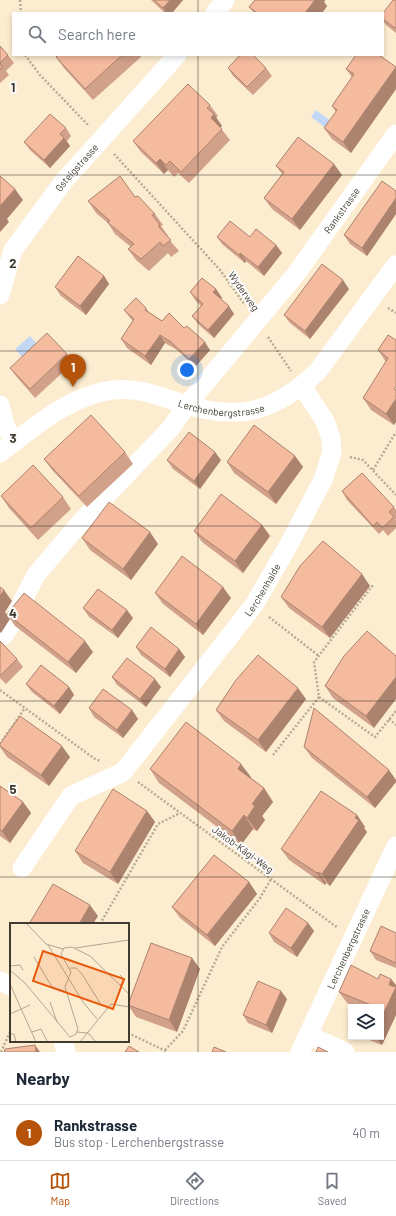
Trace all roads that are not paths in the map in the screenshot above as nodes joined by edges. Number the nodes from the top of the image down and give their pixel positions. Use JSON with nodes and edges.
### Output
{"nodes":[{"id":1,"x":225,"y":0,"type":"edge"},
{"id":2,"x":216,"y":12,"type":"edge"},
{"id":3,"x":176,"y":56,"type":"edge"},
{"id":4,"x":396,"y":134,"type":"edge"},
{"id":5,"x":396,"y":265,"type":"edge"},
{"id":6,"x":0,"y":295,"type":"edge"},
{"id":7,"x":302,"y":386,"type":"junction"},
{"id":8,"x":0,"y":404,"type":"edge"},
{"id":9,"x":187,"y":405,"type":"junction"},
{"id":10,"x":7,"y":447,"type":"edge"},
{"id":11,"x":0,"y":637,"type":"edge"},
{"id":12,"x":396,"y":846,"type":"edge"},
{"id":13,"x":22,"y":868,"type":"dead end"},
{"id":14,"x":0,"y":981,"type":"edge"},
{"id":15,"x":10,"y":986,"type":"edge"},
{"id":16,"x":308,"y":1035,"type":"junction"},
{"id":17,"x":63,"y":1042,"type":"edge"},
{"id":18,"x":66,"y":1052,"type":"edge"},
{"id":19,"x":300,"y":1052,"type":"edge"},
{"id":20,"x":344,"y":1052,"type":"edge"}],
"edges":[{"from":1,"to":2,"type":"street"},
{"from":3,"to":6,"type":"street","name":"Gsteigstrasse"},
{"from":4,"to":9,"type":"street","name":"Rankstrasse"},
{"from":5,"to":7,"type":"street","name":"Lerchenbergstrasse"},
{"from":7,"to":9,"type":"street","name":"Lerchenbergstrasse"},
{"from":7,"to":13,"type":"street","name":"Lerchenhalde"},
{"from":8,"to":10,"type":"street"},
{"from":9,"to":10,"type":"street","name":"Lerchenbergstrasse"},
{"from":9,"to":11,"type":"street","name":"Rankstrasse"},
{"from":12,"to":16,"type":"street","name":"Lerchenbergstrasse"},
{"from":14,"to":15,"type":"street"},
{"from":16,"to":19,"type":"street","name":"Lerchenbergstrasse"},
{"from":16,"to":20,"type":"street"},
{"from":17,"to":18,"type":"street"}]}
